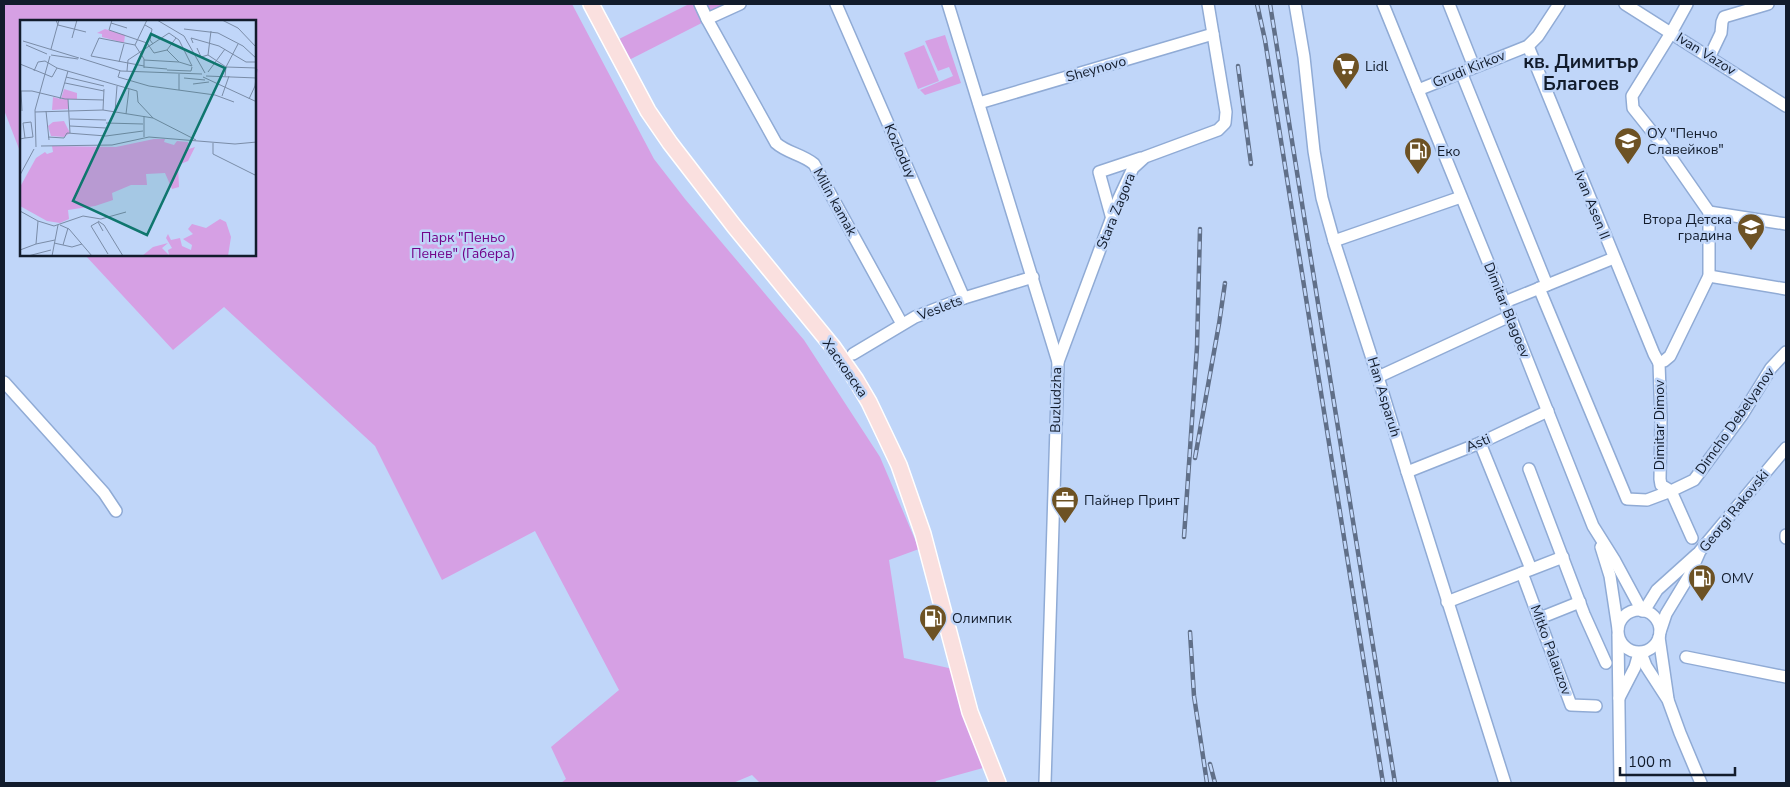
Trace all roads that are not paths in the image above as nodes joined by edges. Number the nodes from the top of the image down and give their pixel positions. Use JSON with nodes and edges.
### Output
{"nodes":[{"id":1,"x":590,"y":4,"type":"edge"},
{"id":2,"x":700,"y":4,"type":"edge"},
{"id":3,"x":740,"y":4,"type":"edge"},
{"id":4,"x":836,"y":4,"type":"edge"},
{"id":5,"x":948,"y":4,"type":"edge"},
{"id":6,"x":1208,"y":4,"type":"edge"},
{"id":7,"x":1295,"y":4,"type":"edge"},
{"id":8,"x":1382,"y":4,"type":"edge"},
{"id":9,"x":1449,"y":4,"type":"edge"},
{"id":10,"x":1559,"y":4,"type":"edge"},
{"id":11,"x":1625,"y":4,"type":"edge"},
{"id":12,"x":1687,"y":4,"type":"edge"},
{"id":13,"x":1768,"y":4,"type":"edge"},
{"id":14,"x":706,"y":19,"type":"junction"},
{"id":15,"x":1672,"y":33,"type":"junction"},
{"id":16,"x":1213,"y":34,"type":"junction"},
{"id":17,"x":1528,"y":46,"type":"junction"},
{"id":18,"x":1710,"y":56,"type":"junction"},
{"id":19,"x":1474,"y":66,"type":"junction"},
{"id":20,"x":1461,"y":72,"type":"junction"},
{"id":21,"x":1418,"y":90,"type":"junction"},
{"id":22,"x":979,"y":103,"type":"junction"},
{"id":23,"x":1786,"y":106,"type":"edge"},
{"id":24,"x":1145,"y":157,"type":"junction"},
{"id":25,"x":1461,"y":197,"type":"junction"},
{"id":26,"x":1709,"y":212,"type":"junction"},
{"id":27,"x":1112,"y":219,"type":"junction"},
{"id":28,"x":1786,"y":224,"type":"edge"},
{"id":29,"x":1334,"y":241,"type":"junction"},
{"id":30,"x":1614,"y":258,"type":"junction"},
{"id":31,"x":1709,"y":276,"type":"junction"},
{"id":32,"x":1033,"y":277,"type":"junction"},
{"id":33,"x":1543,"y":287,"type":"junction"},
{"id":34,"x":1786,"y":289,"type":"edge"},
{"id":35,"x":964,"y":298,"type":"junction"},
{"id":36,"x":1504,"y":302,"type":"junction"},
{"id":37,"x":1510,"y":316,"type":"junction"},
{"id":38,"x":902,"y":324,"type":"junction"},
{"id":39,"x":1786,"y":352,"type":"edge"},
{"id":40,"x":854,"y":354,"type":"dead end"},
{"id":41,"x":1058,"y":362,"type":"junction"},
{"id":42,"x":1659,"y":363,"type":"junction"},
{"id":43,"x":1378,"y":377,"type":"junction"},
{"id":44,"x":4,"y":382,"type":"edge"},
{"id":45,"x":1548,"y":411,"type":"junction"},
{"id":46,"x":1480,"y":443,"type":"junction"},
{"id":47,"x":1786,"y":448,"type":"edge"},
{"id":48,"x":1529,"y":468,"type":"dead end"},
{"id":49,"x":1407,"y":472,"type":"junction"},
{"id":50,"x":1671,"y":491,"type":"junction"},
{"id":51,"x":116,"y":512,"type":"dead end"},
{"id":52,"x":1593,"y":526,"type":"junction"},
{"id":53,"x":1692,"y":538,"type":"dead end"},
{"id":54,"x":1700,"y":551,"type":"junction"},
{"id":55,"x":1563,"y":557,"type":"junction"},
{"id":56,"x":1527,"y":571,"type":"junction"},
{"id":57,"x":1628,"y":583,"type":"junction"},
{"id":58,"x":1657,"y":590,"type":"junction"},
{"id":59,"x":1447,"y":602,"type":"junction"},
{"id":60,"x":1580,"y":602,"type":"junction"},
{"id":61,"x":1643,"y":611,"type":"junction"},
{"id":62,"x":1540,"y":618,"type":"junction"},
{"id":63,"x":1618,"y":632,"type":"junction"},
{"id":64,"x":1660,"y":634,"type":"junction"},
{"id":65,"x":1640,"y":653,"type":"junction"},
{"id":66,"x":1686,"y":657,"type":"dead end"},
{"id":67,"x":1606,"y":663,"type":"dead end"},
{"id":68,"x":1786,"y":678,"type":"edge"},
{"id":69,"x":1654,"y":679,"type":"junction"},
{"id":70,"x":1626,"y":684,"type":"junction"},
{"id":71,"x":1618,"y":699,"type":"junction"},
{"id":72,"x":1668,"y":700,"type":"junction"},
{"id":73,"x":1596,"y":706,"type":"dead end"},
{"id":74,"x":998,"y":783,"type":"edge"},
{"id":75,"x":1045,"y":783,"type":"edge"},
{"id":76,"x":1505,"y":783,"type":"edge"},
{"id":77,"x":1620,"y":783,"type":"edge"},
{"id":78,"x":1701,"y":783,"type":"edge"}],
"edges":[{"from":1,"to":74,"type":"main road","name":"Хасковска"},
{"from":2,"to":14,"type":"street","name":"Milin kamak"},
{"from":3,"to":14,"type":"street"},
{"from":4,"to":35,"type":"street","name":"Kozloduy"},
{"from":5,"to":22,"type":"street","name":"Buzludzha"},
{"from":6,"to":16,"type":"street"},
{"from":7,"to":29,"type":"street","name":"Han Asparuh"},
{"from":8,"to":21,"type":"street","name":"Dimitar Blagoev"},
{"from":9,"to":19,"type":"street"},
{"from":10,"to":17,"type":"street","name":"Grudi Kirkov"},
{"from":11,"to":15,"type":"street","name":"Ivan Vazov"},
{"from":12,"to":15,"type":"street"},
{"from":13,"to":18,"type":"street"},
{"from":14,"to":38,"type":"street","name":"Milin kamak"},
{"from":15,"to":18,"type":"street","name":"Ivan Vazov"},
{"from":15,"to":26,"type":"street"},
{"from":16,"to":22,"type":"street","name":"Sheynovo"},
{"from":16,"to":24,"type":"street","name":"Stara Zagora"},
{"from":17,"to":19,"type":"street","name":"Grudi Kirkov"},
{"from":17,"to":30,"type":"street","name":"Ivan Asen II"},
{"from":18,"to":23,"type":"street","name":"Ivan Vazov"},
{"from":19,"to":20,"type":"street","name":"Grudi Kirkov"},
{"from":20,"to":21,"type":"street","name":"Grudi Kirkov"},
{"from":20,"to":33,"type":"street"},
{"from":21,"to":25,"type":"street","name":"Dimitar Blagoev"},
{"from":22,"to":32,"type":"street","name":"Buzludzha"},
{"from":24,"to":27,"type":"street","name":"Stara Zagora"},
{"from":24,"to":27,"type":"street"},
{"from":25,"to":29,"type":"street"},
{"from":25,"to":36,"type":"street","name":"Dimitar Blagoev"},
{"from":26,"to":28,"type":"street"},
{"from":26,"to":31,"type":"street","name":"Dimitar Dimov"},
{"from":27,"to":41,"type":"street","name":"Stara Zagora"},
{"from":29,"to":43,"type":"street","name":"Han Asparuh"},
{"from":30,"to":33,"type":"street"},
{"from":30,"to":42,"type":"street","name":"Ivan Asen II"},
{"from":31,"to":34,"type":"street"},
{"from":31,"to":42,"type":"street","name":"Dimitar Dimov"},
{"from":32,"to":35,"type":"street","name":"Veslets"},
{"from":32,"to":41,"type":"street","name":"Buzludzha"},
{"from":33,"to":36,"type":"street"},
{"from":33,"to":50,"type":"street","name":"Dimcho Debelyanov"},
{"from":35,"to":38,"type":"street","name":"Veslets"},
{"from":36,"to":37,"type":"street","name":"Dimitar Blagoev"},
{"from":37,"to":43,"type":"street"},
{"from":37,"to":45,"type":"street","name":"Dimitar Blagoev"},
{"from":38,"to":40,"type":"street","name":"Veslets"},
{"from":39,"to":50,"type":"street","name":"Dimcho Debelyanov"},
{"from":41,"to":75,"type":"street","name":"Buzludzha"},
{"from":42,"to":50,"type":"street","name":"Dimitar Dimov"},
{"from":43,"to":49,"type":"street","name":"Han Asparuh"},
{"from":44,"to":51,"type":"street"},
{"from":45,"to":46,"type":"street","name":"Asti"},
{"from":45,"to":52,"type":"street","name":"Dimitar Blagoev"},
{"from":46,"to":49,"type":"street","name":"Asti"},
{"from":46,"to":56,"type":"street","name":"Mitko Palauzov"},
{"from":47,"to":54,"type":"street","name":"Georgi Rakovski"},
{"from":48,"to":55,"type":"street"},
{"from":49,"to":59,"type":"street","name":"Han Asparuh"},
{"from":50,"to":53,"type":"street"},
{"from":52,"to":57,"type":"street","name":"Dimitar Blagoev"},
{"from":52,"to":63,"type":"street"},
{"from":54,"to":58,"type":"street"},
{"from":54,"to":64,"type":"street","name":"Georgi Rakovski"},
{"from":55,"to":56,"type":"street"},
{"from":55,"to":60,"type":"street"},
{"from":56,"to":59,"type":"street"},
{"from":56,"to":62,"type":"street","name":"Mitko Palauzov"},
{"from":57,"to":58,"type":"street"},
{"from":57,"to":61,"type":"street","name":"Dimitar Blagoev"},
{"from":58,"to":61,"type":"street"},
{"from":59,"to":76,"type":"street","name":"Han Asparuh"},
{"from":60,"to":62,"type":"street"},
{"from":60,"to":67,"type":"street"},
{"from":61,"to":63,"type":"street"},
{"from":61,"to":64,"type":"street"},
{"from":62,"to":73,"type":"street","name":"Mitko Palauzov"},
{"from":63,"to":65,"type":"street"},
{"from":63,"to":71,"type":"street"},
{"from":64,"to":65,"type":"street"},
{"from":64,"to":72,"type":"street"},
{"from":65,"to":69,"type":"street"},
{"from":65,"to":70,"type":"street"},
{"from":66,"to":68,"type":"street"},
{"from":69,"to":70,"type":"street"},
{"from":69,"to":72,"type":"street"},
{"from":70,"to":71,"type":"street"},
{"from":71,"to":77,"type":"street"},
{"from":72,"to":78,"type":"street"}]}
